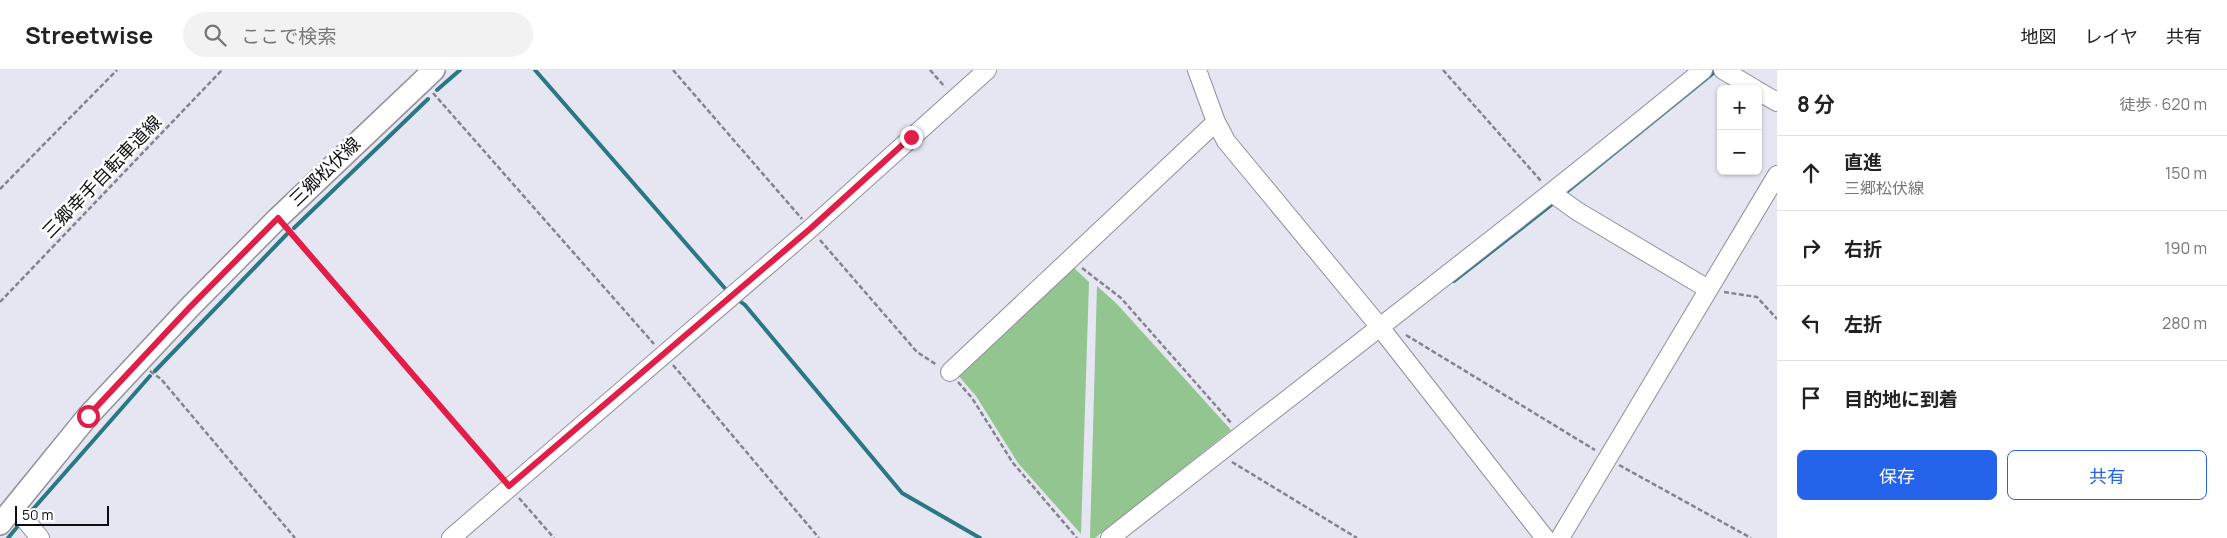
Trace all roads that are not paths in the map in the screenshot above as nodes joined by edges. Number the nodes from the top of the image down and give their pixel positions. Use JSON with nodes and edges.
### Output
{"nodes":[{"id":1,"x":987,"y":70,"type":"edge"},
{"id":2,"x":1198,"y":70,"type":"edge"},
{"id":3,"x":1703,"y":70,"type":"edge"},
{"id":4,"x":1723,"y":70,"type":"edge"},
{"id":5,"x":428,"y":76,"type":"edge"},
{"id":6,"x":1748,"y":85,"type":"edge"},
{"id":7,"x":1762,"y":93,"type":"edge"},
{"id":8,"x":1777,"y":102,"type":"edge"},
{"id":9,"x":1216,"y":122,"type":"junction"},
{"id":10,"x":1777,"y":175,"type":"edge"},
{"id":11,"x":1552,"y":194,"type":"junction"},
{"id":12,"x":1708,"y":289,"type":"junction"},
{"id":13,"x":1379,"y":326,"type":"junction"},
{"id":14,"x":950,"y":372,"type":"road end"},
{"id":15,"x":6,"y":517,"type":"edge"},
{"id":16,"x":40,"y":538,"type":"edge"},
{"id":17,"x":451,"y":538,"type":"edge"},
{"id":18,"x":1110,"y":538,"type":"edge"},
{"id":19,"x":1545,"y":538,"type":"edge"},
{"id":20,"x":1560,"y":538,"type":"edge"}],
"edges":[{"from":1,"to":17,"type":"street"},
{"from":2,"to":9,"type":"street"},
{"from":3,"to":11,"type":"street"},
{"from":4,"to":6,"type":"street"},
{"from":5,"to":15,"type":"main road","name":"三郷松伏線"},
{"from":7,"to":8,"type":"street"},
{"from":9,"to":13,"type":"street"},
{"from":9,"to":14,"type":"street"},
{"from":10,"to":12,"type":"street"},
{"from":11,"to":12,"type":"street"},
{"from":11,"to":13,"type":"street"},
{"from":12,"to":20,"type":"street"},
{"from":13,"to":18,"type":"street"},
{"from":13,"to":19,"type":"street"},
{"from":15,"to":16,"type":"street"}]}
